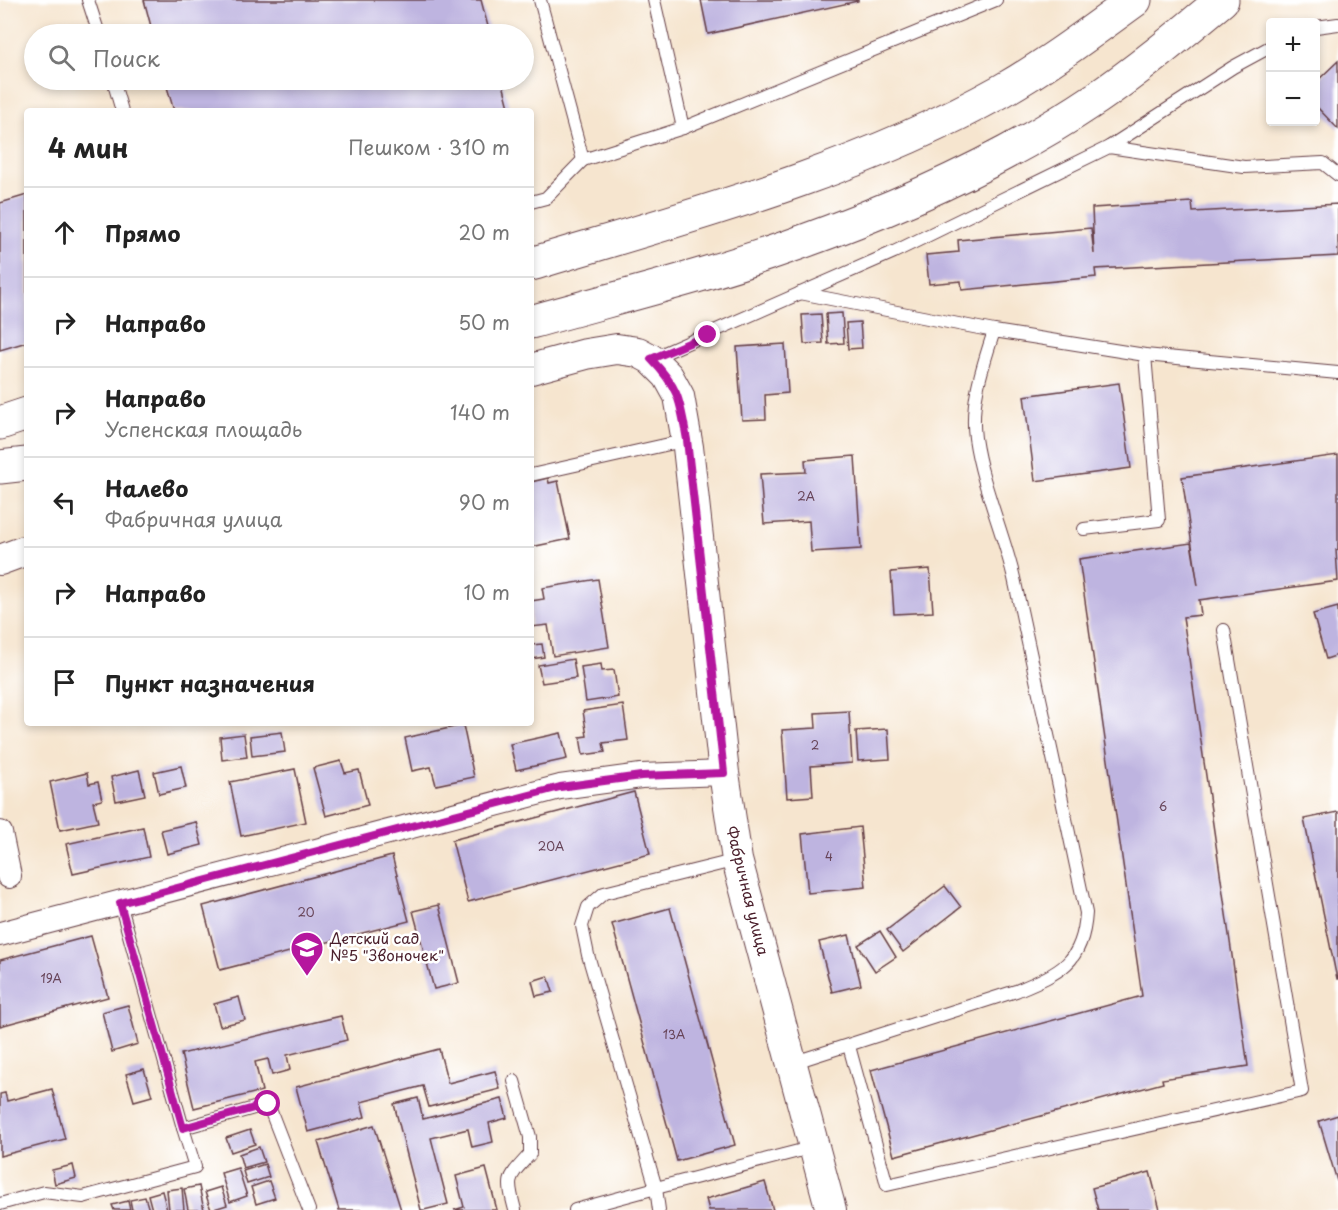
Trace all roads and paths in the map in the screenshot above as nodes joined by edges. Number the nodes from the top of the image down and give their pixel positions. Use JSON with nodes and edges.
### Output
{"nodes":[{"id":1,"x":88,"y":0,"type":"edge"},
{"id":2,"x":540,"y":0,"type":"edge"},
{"id":3,"x":654,"y":0,"type":"edge"},
{"id":4,"x":996,"y":0,"type":"edge"},
{"id":5,"x":1135,"y":0,"type":"edge"},
{"id":6,"x":1222,"y":0,"type":"edge"},
{"id":7,"x":96,"y":24,"type":"edge"},
{"id":8,"x":1338,"y":24,"type":"edge"},
{"id":9,"x":1320,"y":26,"type":"edge"},
{"id":10,"x":1266,"y":49,"type":"edge"},
{"id":11,"x":116,"y":90,"type":"edge"},
{"id":12,"x":121,"y":108,"type":"edge"},
{"id":13,"x":683,"y":128,"type":"junction"},
{"id":14,"x":1109,"y":147,"type":"junction"},
{"id":15,"x":583,"y":160,"type":"junction"},
{"id":16,"x":1338,"y":175,"type":"edge"},
{"id":17,"x":534,"y":201,"type":"edge"},
{"id":18,"x":534,"y":263,"type":"edge"},
{"id":19,"x":800,"y":293,"type":"junction"},
{"id":20,"x":534,"y":321,"type":"edge"},
{"id":21,"x":994,"y":331,"type":"junction"},
{"id":22,"x":1145,"y":355,"type":"junction"},
{"id":23,"x":651,"y":359,"type":"junction"},
{"id":24,"x":534,"y":368,"type":"edge"},
{"id":25,"x":1338,"y":373,"type":"edge"},
{"id":26,"x":24,"y":415,"type":"edge"},
{"id":27,"x":0,"y":423,"type":"edge"},
{"id":28,"x":687,"y":440,"type":"junction"},
{"id":29,"x":24,"y":464,"type":"edge"},
{"id":30,"x":0,"y":467,"type":"edge"},
{"id":31,"x":534,"y":474,"type":"edge"},
{"id":32,"x":1084,"y":529,"type":"dead end"},
{"id":33,"x":24,"y":551,"type":"edge"},
{"id":34,"x":0,"y":560,"type":"edge"},
{"id":35,"x":1224,"y":630,"type":"dead end"},
{"id":36,"x":724,"y":773,"type":"junction"},
{"id":37,"x":0,"y":832,"type":"edge"},
{"id":38,"x":737,"y":860,"type":"junction"},
{"id":39,"x":9,"y":876,"type":"dead end"},
{"id":40,"x":120,"y":903,"type":"junction"},
{"id":41,"x":0,"y":934,"type":"edge"},
{"id":42,"x":849,"y":1046,"type":"junction"},
{"id":43,"x":791,"y":1064,"type":"junction"},
{"id":44,"x":514,"y":1081,"type":"dead end"},
{"id":45,"x":183,"y":1128,"type":"junction"},
{"id":46,"x":814,"y":1147,"type":"junction"},
{"id":47,"x":656,"y":1188,"type":"junction"},
{"id":48,"x":0,"y":1204,"type":"edge"},
{"id":49,"x":309,"y":1210,"type":"edge"},
{"id":50,"x":515,"y":1210,"type":"edge"},
{"id":51,"x":575,"y":1210,"type":"edge"},
{"id":52,"x":659,"y":1210,"type":"edge"},
{"id":53,"x":831,"y":1210,"type":"edge"}],
"edges":[{"from":1,"to":7,"type":"lane"},
{"from":2,"to":15,"type":"lane"},
{"from":3,"to":13,"type":"lane"},
{"from":4,"to":13,"type":"lane"},
{"from":5,"to":18,"type":"main road"},
{"from":6,"to":20,"type":"main road"},
{"from":8,"to":9,"type":"lane"},
{"from":10,"to":14,"type":"lane"},
{"from":11,"to":12,"type":"lane"},
{"from":13,"to":15,"type":"lane"},
{"from":14,"to":16,"type":"lane"},
{"from":14,"to":19,"type":"lane"},
{"from":15,"to":17,"type":"lane"},
{"from":19,"to":21,"type":"lane"},
{"from":19,"to":23,"type":"lane"},
{"from":21,"to":22,"type":"lane"},
{"from":21,"to":42,"type":"lane"},
{"from":22,"to":25,"type":"lane"},
{"from":22,"to":32,"type":"lane"},
{"from":23,"to":24,"type":"street"},
{"from":23,"to":28,"type":"street","name":"Фабричная улица"},
{"from":26,"to":27,"type":"main road"},
{"from":28,"to":31,"type":"lane"},
{"from":28,"to":36,"type":"street","name":"Фабричная улица"},
{"from":29,"to":30,"type":"main road"},
{"from":33,"to":34,"type":"street"},
{"from":35,"to":42,"type":"lane"},
{"from":36,"to":38,"type":"street","name":"Фабричная улица"},
{"from":36,"to":40,"type":"street"},
{"from":37,"to":39,"type":"street"},
{"from":38,"to":43,"type":"street","name":"Фабричная улица"},
{"from":38,"to":47,"type":"lane"},
{"from":40,"to":41,"type":"street"},
{"from":40,"to":45,"type":"lane"},
{"from":42,"to":43,"type":"lane"},
{"from":43,"to":46,"type":"street","name":"Фабричная улица"},
{"from":44,"to":50,"type":"lane"},
{"from":45,"to":48,"type":"lane"},
{"from":45,"to":49,"type":"lane"},
{"from":46,"to":47,"type":"lane"},
{"from":46,"to":53,"type":"street","name":"Фабричная улица"},
{"from":47,"to":51,"type":"lane"},
{"from":47,"to":52,"type":"lane"}]}
